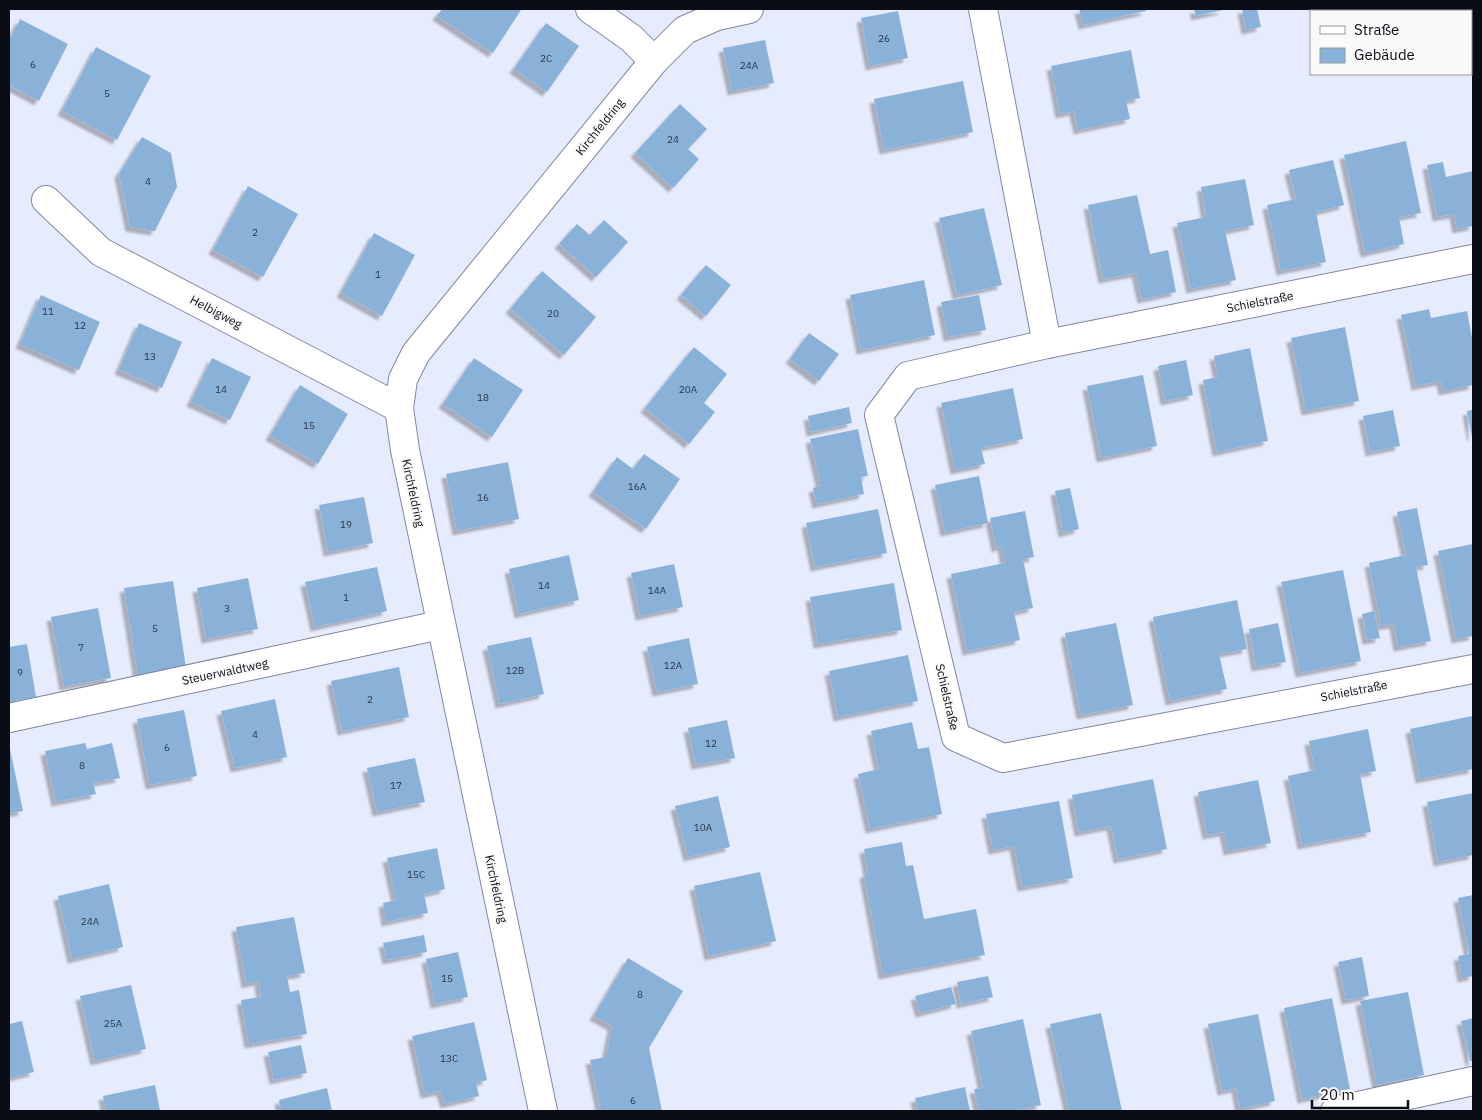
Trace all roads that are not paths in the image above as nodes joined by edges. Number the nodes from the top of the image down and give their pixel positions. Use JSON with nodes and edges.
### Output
{"nodes":[{"id":1,"x":590,"y":9,"type":"edge"},
{"id":2,"x":749,"y":9,"type":"edge"},
{"id":3,"x":983,"y":9,"type":"edge"},
{"id":4,"x":654,"y":61,"type":"junction"},
{"id":5,"x":46,"y":200,"type":"dead end"},
{"id":6,"x":1473,"y":259,"type":"edge"},
{"id":7,"x":1047,"y":344,"type":"junction"},
{"id":8,"x":399,"y":408,"type":"junction"},
{"id":9,"x":440,"y":625,"type":"junction"},
{"id":10,"x":1473,"y":669,"type":"edge"},
{"id":11,"x":9,"y":718,"type":"edge"},
{"id":12,"x":1473,"y":1081,"type":"edge"},
{"id":13,"x":544,"y":1111,"type":"edge"},
{"id":14,"x":1335,"y":1111,"type":"edge"}],
"edges":[{"from":1,"to":4,"type":"street"},
{"from":2,"to":4,"type":"street","name":"Kirchfeldring"},
{"from":3,"to":7,"type":"street"},
{"from":4,"to":8,"type":"street","name":"Kirchfeldring"},
{"from":5,"to":8,"type":"street","name":"Helbigweg"},
{"from":6,"to":7,"type":"street","name":"Schielstraße"},
{"from":7,"to":10,"type":"street","name":"Schielstraße"},
{"from":8,"to":9,"type":"street","name":"Kirchfeldring"},
{"from":9,"to":11,"type":"street","name":"Steuerwaldtweg"},
{"from":9,"to":13,"type":"street","name":"Kirchfeldring"},
{"from":12,"to":14,"type":"street"}]}
